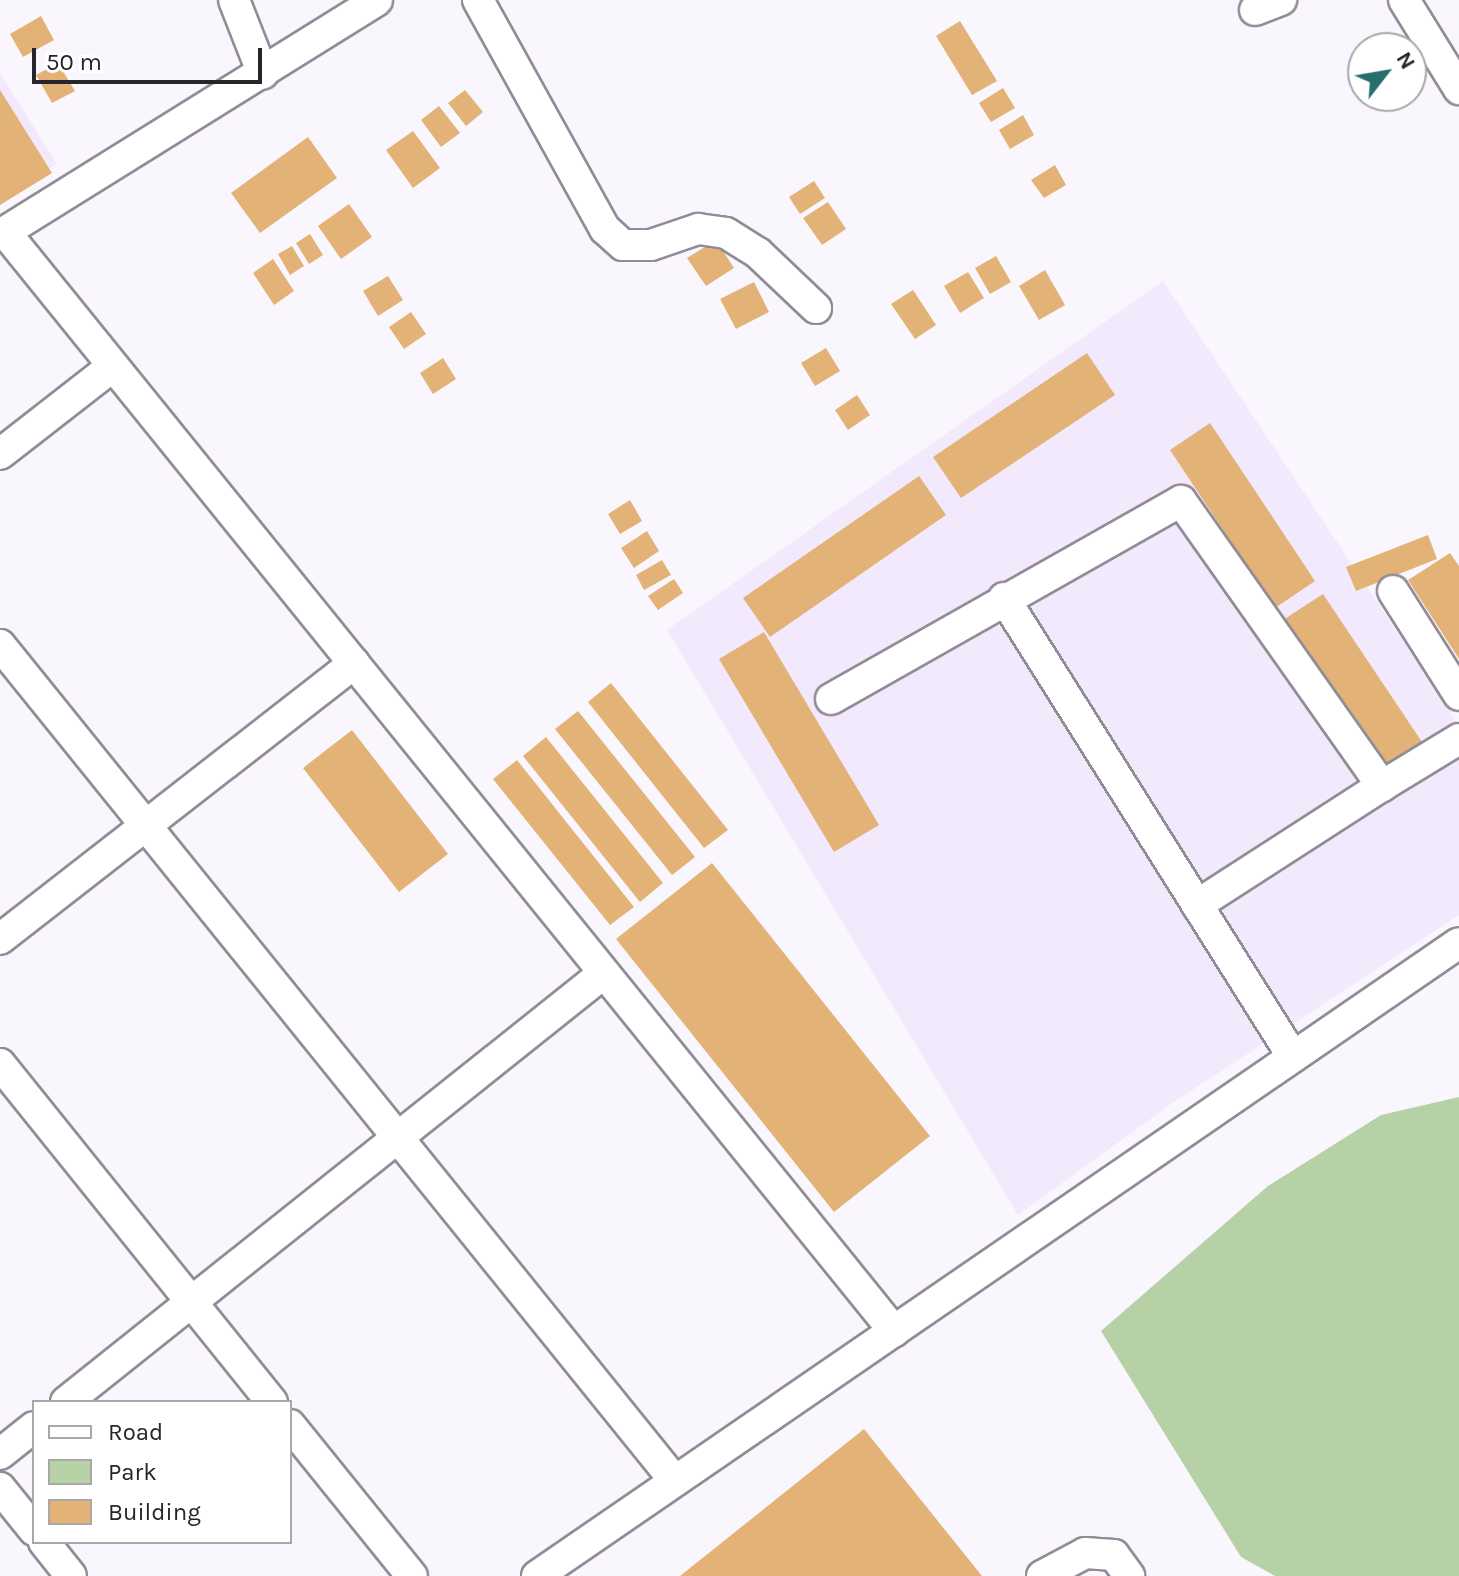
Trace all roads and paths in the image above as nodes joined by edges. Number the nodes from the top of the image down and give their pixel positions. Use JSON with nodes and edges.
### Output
{"nodes":[{"id":1,"x":234,"y":0,"type":"edge"},
{"id":2,"x":377,"y":0,"type":"edge"},
{"id":3,"x":478,"y":0,"type":"edge"},
{"id":4,"x":1404,"y":0,"type":"edge"},
{"id":5,"x":263,"y":74,"type":"junction"},
{"id":6,"x":1459,"y":89,"type":"edge"},
{"id":7,"x":2,"y":234,"type":"edge"},
{"id":8,"x":816,"y":308,"type":"dead end"},
{"id":9,"x":113,"y":366,"type":"junction"},
{"id":10,"x":0,"y":454,"type":"edge"},
{"id":11,"x":1393,"y":591,"type":"dead end"},
{"id":12,"x":1004,"y":598,"type":"junction"},
{"id":13,"x":0,"y":645,"type":"edge"},
{"id":14,"x":354,"y":663,"type":"junction"},
{"id":15,"x":1459,"y":695,"type":"edge"},
{"id":16,"x":831,"y":699,"type":"dead end"},
{"id":17,"x":1459,"y":739,"type":"edge"},
{"id":18,"x":1382,"y":786,"type":"junction"},
{"id":19,"x":146,"y":825,"type":"junction"},
{"id":20,"x":1197,"y":905,"type":"junction"},
{"id":21,"x":0,"y":939,"type":"edge"},
{"id":22,"x":1459,"y":943,"type":"edge"},
{"id":23,"x":604,"y":973,"type":"junction"},
{"id":24,"x":1293,"y":1057,"type":"junction"},
{"id":25,"x":0,"y":1064,"type":"edge"},
{"id":26,"x":398,"y":1137,"type":"junction"},
{"id":27,"x":192,"y":1302,"type":"junction"},
{"id":28,"x":894,"y":1331,"type":"junction"},
{"id":29,"x":69,"y":1400,"type":"edge"},
{"id":30,"x":270,"y":1400,"type":"edge"},
{"id":31,"x":292,"y":1427,"type":"edge"},
{"id":32,"x":32,"y":1429,"type":"edge"},
{"id":33,"x":0,"y":1454,"type":"edge"},
{"id":34,"x":675,"y":1481,"type":"junction"},
{"id":35,"x":0,"y":1488,"type":"edge"},
{"id":36,"x":32,"y":1528,"type":"edge"},
{"id":37,"x":46,"y":1544,"type":"edge"},
{"id":38,"x":71,"y":1576,"type":"edge"},
{"id":39,"x":412,"y":1576,"type":"edge"},
{"id":40,"x":537,"y":1576,"type":"edge"},
{"id":41,"x":1042,"y":1576,"type":"edge"},
{"id":42,"x":1129,"y":1576,"type":"edge"}],
"edges":[{"from":1,"to":5,"type":"street"},
{"from":2,"to":5,"type":"street"},
{"from":3,"to":8,"type":"street"},
{"from":4,"to":6,"type":"street"},
{"from":5,"to":7,"type":"street"},
{"from":7,"to":9,"type":"street"},
{"from":9,"to":10,"type":"street"},
{"from":9,"to":14,"type":"street"},
{"from":11,"to":15,"type":"street"},
{"from":12,"to":16,"type":"street"},
{"from":12,"to":18,"type":"street"},
{"from":12,"to":20,"type":"street"},
{"from":13,"to":19,"type":"street"},
{"from":14,"to":19,"type":"street"},
{"from":14,"to":23,"type":"street"},
{"from":17,"to":18,"type":"street"},
{"from":18,"to":20,"type":"street"},
{"from":19,"to":21,"type":"street"},
{"from":19,"to":26,"type":"street"},
{"from":20,"to":24,"type":"street"},
{"from":22,"to":24,"type":"street"},
{"from":23,"to":26,"type":"street"},
{"from":23,"to":28,"type":"street"},
{"from":24,"to":28,"type":"street"},
{"from":25,"to":27,"type":"street"},
{"from":26,"to":27,"type":"street"},
{"from":26,"to":34,"type":"street"},
{"from":27,"to":29,"type":"street"},
{"from":27,"to":30,"type":"street"},
{"from":28,"to":34,"type":"street"},
{"from":31,"to":39,"type":"street"},
{"from":32,"to":33,"type":"street"},
{"from":34,"to":40,"type":"street"},
{"from":35,"to":36,"type":"street"},
{"from":37,"to":38,"type":"street"},
{"from":41,"to":42,"type":"street"}]}
